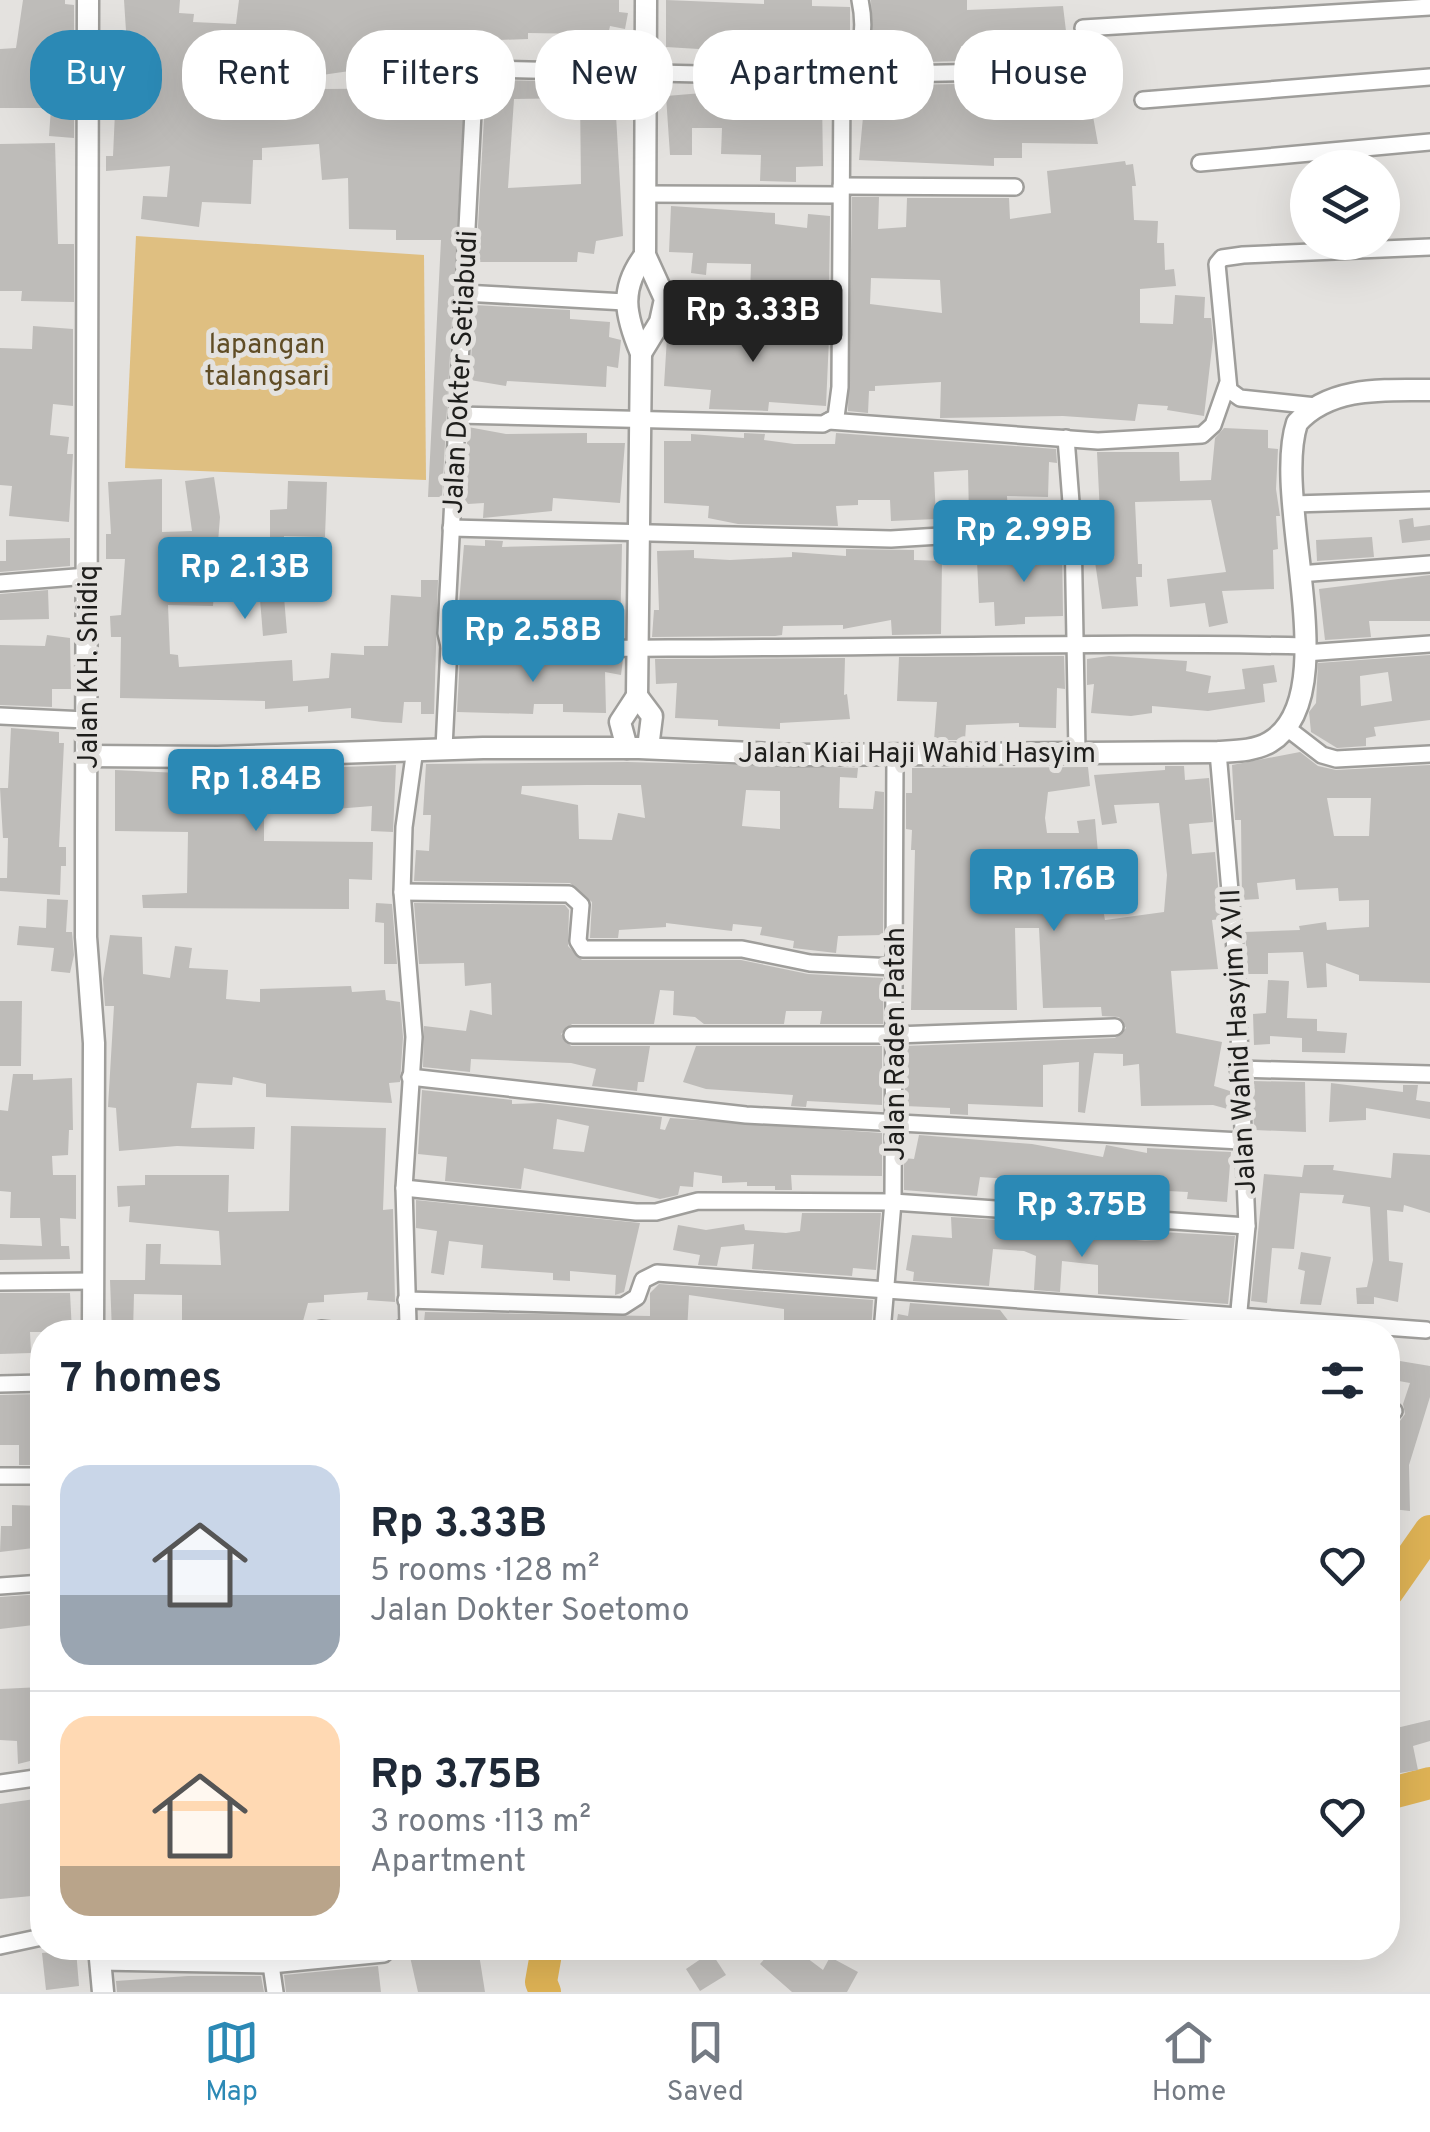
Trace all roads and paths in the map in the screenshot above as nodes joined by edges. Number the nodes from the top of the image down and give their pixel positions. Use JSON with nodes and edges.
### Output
{"nodes":[{"id":1,"x":88,"y":0,"type":"edge"},
{"id":2,"x":646,"y":0,"type":"edge"},
{"id":3,"x":860,"y":0,"type":"edge"},
{"id":4,"x":1430,"y":7,"type":"edge"},
{"id":5,"x":1083,"y":28,"type":"dead end"},
{"id":6,"x":646,"y":30,"type":"edge"},
{"id":7,"x":861,"y":30,"type":"edge"},
{"id":8,"x":535,"y":71,"type":"edge"},
{"id":9,"x":1430,"y":77,"type":"edge"},
{"id":10,"x":1144,"y":100,"type":"dead end"},
{"id":11,"x":645,"y":120,"type":"edge"},
{"id":12,"x":843,"y":120,"type":"edge"},
{"id":13,"x":1430,"y":142,"type":"edge"},
{"id":14,"x":1200,"y":164,"type":"dead end"},
{"id":15,"x":1015,"y":187,"type":"dead end"},
{"id":16,"x":841,"y":190,"type":"junction"},
{"id":17,"x":644,"y":194,"type":"junction"},
{"id":18,"x":1430,"y":247,"type":"edge"},
{"id":19,"x":646,"y":255,"type":"junction"},
{"id":20,"x":463,"y":293,"type":"junction"},
{"id":21,"x":625,"y":302,"type":"junction"},
{"id":22,"x":664,"y":305,"type":"junction"},
{"id":23,"x":840,"y":308,"type":"junction"},
{"id":24,"x":640,"y":353,"type":"junction"},
{"id":25,"x":1227,"y":385,"type":"junction"},
{"id":26,"x":1430,"y":390,"type":"edge"},
{"id":27,"x":1316,"y":406,"type":"junction"},
{"id":28,"x":457,"y":415,"type":"junction"},
{"id":29,"x":641,"y":420,"type":"junction"},
{"id":30,"x":828,"y":422,"type":"junction"},
{"id":31,"x":1066,"y":438,"type":"junction"},
{"id":32,"x":1430,"y":500,"type":"edge"},
{"id":33,"x":1293,"y":504,"type":"junction"},
{"id":34,"x":451,"y":528,"type":"junction"},
{"id":35,"x":1073,"y":528,"type":"junction"},
{"id":36,"x":641,"y":534,"type":"junction"},
{"id":37,"x":1430,"y":564,"type":"edge"},
{"id":38,"x":1299,"y":574,"type":"junction"},
{"id":39,"x":88,"y":576,"type":"junction"},
{"id":40,"x":0,"y":583,"type":"edge"},
{"id":41,"x":1075,"y":641,"type":"junction"},
{"id":42,"x":1430,"y":644,"type":"edge"},
{"id":43,"x":458,"y":646,"type":"junction"},
{"id":44,"x":638,"y":649,"type":"junction"},
{"id":45,"x":1305,"y":650,"type":"junction"},
{"id":46,"x":637,"y":696,"type":"junction"},
{"id":47,"x":0,"y":716,"type":"edge"},
{"id":48,"x":86,"y":720,"type":"junction"},
{"id":49,"x":1287,"y":728,"type":"junction"},
{"id":50,"x":444,"y":748,"type":"junction"},
{"id":51,"x":638,"y":748,"type":"junction"},
{"id":52,"x":415,"y":749,"type":"junction"},
{"id":53,"x":1077,"y":752,"type":"junction"},
{"id":54,"x":1218,"y":752,"type":"junction"},
{"id":55,"x":1430,"y":754,"type":"edge"},
{"id":56,"x":895,"y":755,"type":"junction"},
{"id":57,"x":86,"y":756,"type":"junction"},
{"id":58,"x":402,"y":892,"type":"junction"},
{"id":59,"x":895,"y":967,"type":"junction"},
{"id":60,"x":1115,"y":1027,"type":"dead end"},
{"id":61,"x":895,"y":1035,"type":"junction"},
{"id":62,"x":572,"y":1036,"type":"dead end"},
{"id":63,"x":1238,"y":1069,"type":"junction"},
{"id":64,"x":1430,"y":1074,"type":"edge"},
{"id":65,"x":410,"y":1077,"type":"junction"},
{"id":66,"x":895,"y":1124,"type":"junction"},
{"id":67,"x":1242,"y":1141,"type":"junction"},
{"id":68,"x":404,"y":1188,"type":"junction"},
{"id":69,"x":893,"y":1202,"type":"junction"},
{"id":70,"x":1247,"y":1226,"type":"junction"},
{"id":71,"x":95,"y":1280,"type":"junction"},
{"id":72,"x":0,"y":1282,"type":"edge"},
{"id":73,"x":886,"y":1292,"type":"junction"},
{"id":74,"x":406,"y":1300,"type":"junction"},
{"id":75,"x":1238,"y":1314,"type":"junction"},
{"id":76,"x":93,"y":1320,"type":"edge"},
{"id":77,"x":408,"y":1320,"type":"edge"},
{"id":78,"x":883,"y":1320,"type":"edge"},
{"id":79,"x":1238,"y":1320,"type":"edge"},
{"id":80,"x":1308,"y":1320,"type":"edge"},
{"id":81,"x":1400,"y":1328,"type":"edge"},
{"id":82,"x":1426,"y":1330,"type":"dead end"},
{"id":83,"x":30,"y":1383,"type":"edge"},
{"id":84,"x":0,"y":1384,"type":"edge"},
{"id":85,"x":0,"y":1476,"type":"edge"},
{"id":86,"x":30,"y":1476,"type":"edge"},
{"id":87,"x":30,"y":1584,"type":"edge"},
{"id":88,"x":0,"y":1586,"type":"edge"},
{"id":89,"x":30,"y":1779,"type":"edge"},
{"id":90,"x":0,"y":1784,"type":"edge"},
{"id":91,"x":30,"y":1940,"type":"edge"},
{"id":92,"x":0,"y":1946,"type":"edge"},
{"id":93,"x":100,"y":1960,"type":"edge"},
{"id":94,"x":195,"y":1960,"type":"edge"},
{"id":95,"x":317,"y":1960,"type":"edge"},
{"id":96,"x":272,"y":1964,"type":"junction"},
{"id":97,"x":103,"y":1992,"type":"edge"},
{"id":98,"x":275,"y":1992,"type":"edge"}],
"edges":[{"from":1,"to":39,"type":"street","name":"Jalan KH. Shidiq"},
{"from":2,"to":6,"type":"street"},
{"from":3,"to":7,"type":"street"},
{"from":4,"to":5,"type":"street"},
{"from":8,"to":20,"type":"street","name":"Jalan Dokter Setiabudi"},
{"from":9,"to":10,"type":"street"},
{"from":11,"to":17,"type":"street"},
{"from":12,"to":16,"type":"street"},
{"from":13,"to":14,"type":"street"},
{"from":15,"to":16,"type":"street"},
{"from":16,"to":17,"type":"street"},
{"from":16,"to":23,"type":"street"},
{"from":17,"to":19,"type":"street"},
{"from":18,"to":25,"type":"street"},
{"from":19,"to":21,"type":"street"},
{"from":19,"to":22,"type":"street"},
{"from":20,"to":21,"type":"street"},
{"from":20,"to":28,"type":"street","name":"Jalan Dokter Setiabudi"},
{"from":21,"to":24,"type":"street"},
{"from":22,"to":23,"type":"street"},
{"from":22,"to":24,"type":"street"},
{"from":23,"to":30,"type":"street"},
{"from":24,"to":29,"type":"street"},
{"from":25,"to":27,"type":"street"},
{"from":25,"to":31,"type":"street"},
{"from":26,"to":27,"type":"street"},
{"from":27,"to":33,"type":"street"},
{"from":28,"to":29,"type":"street"},
{"from":28,"to":34,"type":"street","name":"Jalan Dokter Setiabudi"},
{"from":29,"to":30,"type":"street"},
{"from":29,"to":36,"type":"street"},
{"from":30,"to":31,"type":"street"},
{"from":31,"to":35,"type":"street"},
{"from":32,"to":33,"type":"street"},
{"from":33,"to":38,"type":"street"},
{"from":34,"to":36,"type":"street"},
{"from":34,"to":43,"type":"street","name":"Jalan Dokter Setiabudi"},
{"from":35,"to":36,"type":"street"},
{"from":35,"to":41,"type":"street"},
{"from":36,"to":44,"type":"street"},
{"from":37,"to":38,"type":"street"},
{"from":38,"to":45,"type":"street"},
{"from":39,"to":40,"type":"street"},
{"from":39,"to":48,"type":"street","name":"Jalan KH. Shidiq"},
{"from":41,"to":44,"type":"street"},
{"from":41,"to":45,"type":"street"},
{"from":41,"to":53,"type":"street"},
{"from":42,"to":45,"type":"street"},
{"from":43,"to":44,"type":"street"},
{"from":43,"to":50,"type":"street","name":"Jalan Dokter Setiabudi"},
{"from":44,"to":46,"type":"street"},
{"from":45,"to":49,"type":"street"},
{"from":46,"to":51,"type":"street"},
{"from":46,"to":51,"type":"street"},
{"from":47,"to":48,"type":"street"},
{"from":48,"to":57,"type":"street","name":"Jalan KH. Shidiq"},
{"from":49,"to":54,"type":"street","name":"Jalan Kiai Haji Wahid Hasyim"},
{"from":49,"to":55,"type":"street"},
{"from":50,"to":51,"type":"street","name":"Jalan Kiai Haji Wahid Hasyim"},
{"from":50,"to":52,"type":"street","name":"Jalan Kiai Haji Wahid Hasyim"},
{"from":51,"to":56,"type":"street","name":"Jalan Kiai Haji Wahid Hasyim"},
{"from":52,"to":57,"type":"street","name":"Jalan Kiai Haji Wahid Hasyim"},
{"from":52,"to":58,"type":"street"},
{"from":53,"to":54,"type":"street","name":"Jalan Kiai Haji Wahid Hasyim"},
{"from":53,"to":56,"type":"street","name":"Jalan Kiai Haji Wahid Hasyim"},
{"from":54,"to":63,"type":"street","name":"Jalan Wahid Hasyim XVII"},
{"from":56,"to":59,"type":"street","name":"Jalan Raden Patah"},
{"from":57,"to":71,"type":"street","name":"Jalan KH. Shidiq"},
{"from":58,"to":59,"type":"street"},
{"from":58,"to":65,"type":"street"},
{"from":59,"to":61,"type":"street","name":"Jalan Raden Patah"},
{"from":60,"to":61,"type":"street"},
{"from":61,"to":62,"type":"street"},
{"from":61,"to":66,"type":"street","name":"Jalan Raden Patah"},
{"from":63,"to":64,"type":"street"},
{"from":63,"to":67,"type":"street","name":"Jalan Wahid Hasyim XVII"},
{"from":65,"to":66,"type":"street"},
{"from":65,"to":68,"type":"street"},
{"from":66,"to":67,"type":"street"},
{"from":66,"to":69,"type":"street","name":"Jalan Raden Patah"},
{"from":67,"to":70,"type":"street","name":"Jalan Wahid Hasyim XVII"},
{"from":68,"to":69,"type":"street"},
{"from":68,"to":74,"type":"street"},
{"from":69,"to":70,"type":"street"},
{"from":69,"to":73,"type":"street","name":"Jalan Raden Patah"},
{"from":70,"to":75,"type":"street","name":"Jalan Wahid Hasyim XVII"},
{"from":71,"to":72,"type":"street"},
{"from":71,"to":76,"type":"street","name":"Jalan KH. Shidiq"},
{"from":73,"to":74,"type":"street"},
{"from":73,"to":75,"type":"street"},
{"from":73,"to":78,"type":"street","name":"Jalan Raden Patah"},
{"from":74,"to":77,"type":"street"},
{"from":75,"to":79,"type":"street","name":"Jalan Wahid Hasyim XVII"},
{"from":75,"to":80,"type":"street"},
{"from":81,"to":82,"type":"street"},
{"from":83,"to":84,"type":"street"},
{"from":85,"to":86,"type":"street"},
{"from":87,"to":88,"type":"street"},
{"from":89,"to":90,"type":"street"},
{"from":91,"to":92,"type":"street"},
{"from":93,"to":97,"type":"street"},
{"from":94,"to":96,"type":"street"},
{"from":95,"to":96,"type":"street"},
{"from":96,"to":98,"type":"street"}]}
